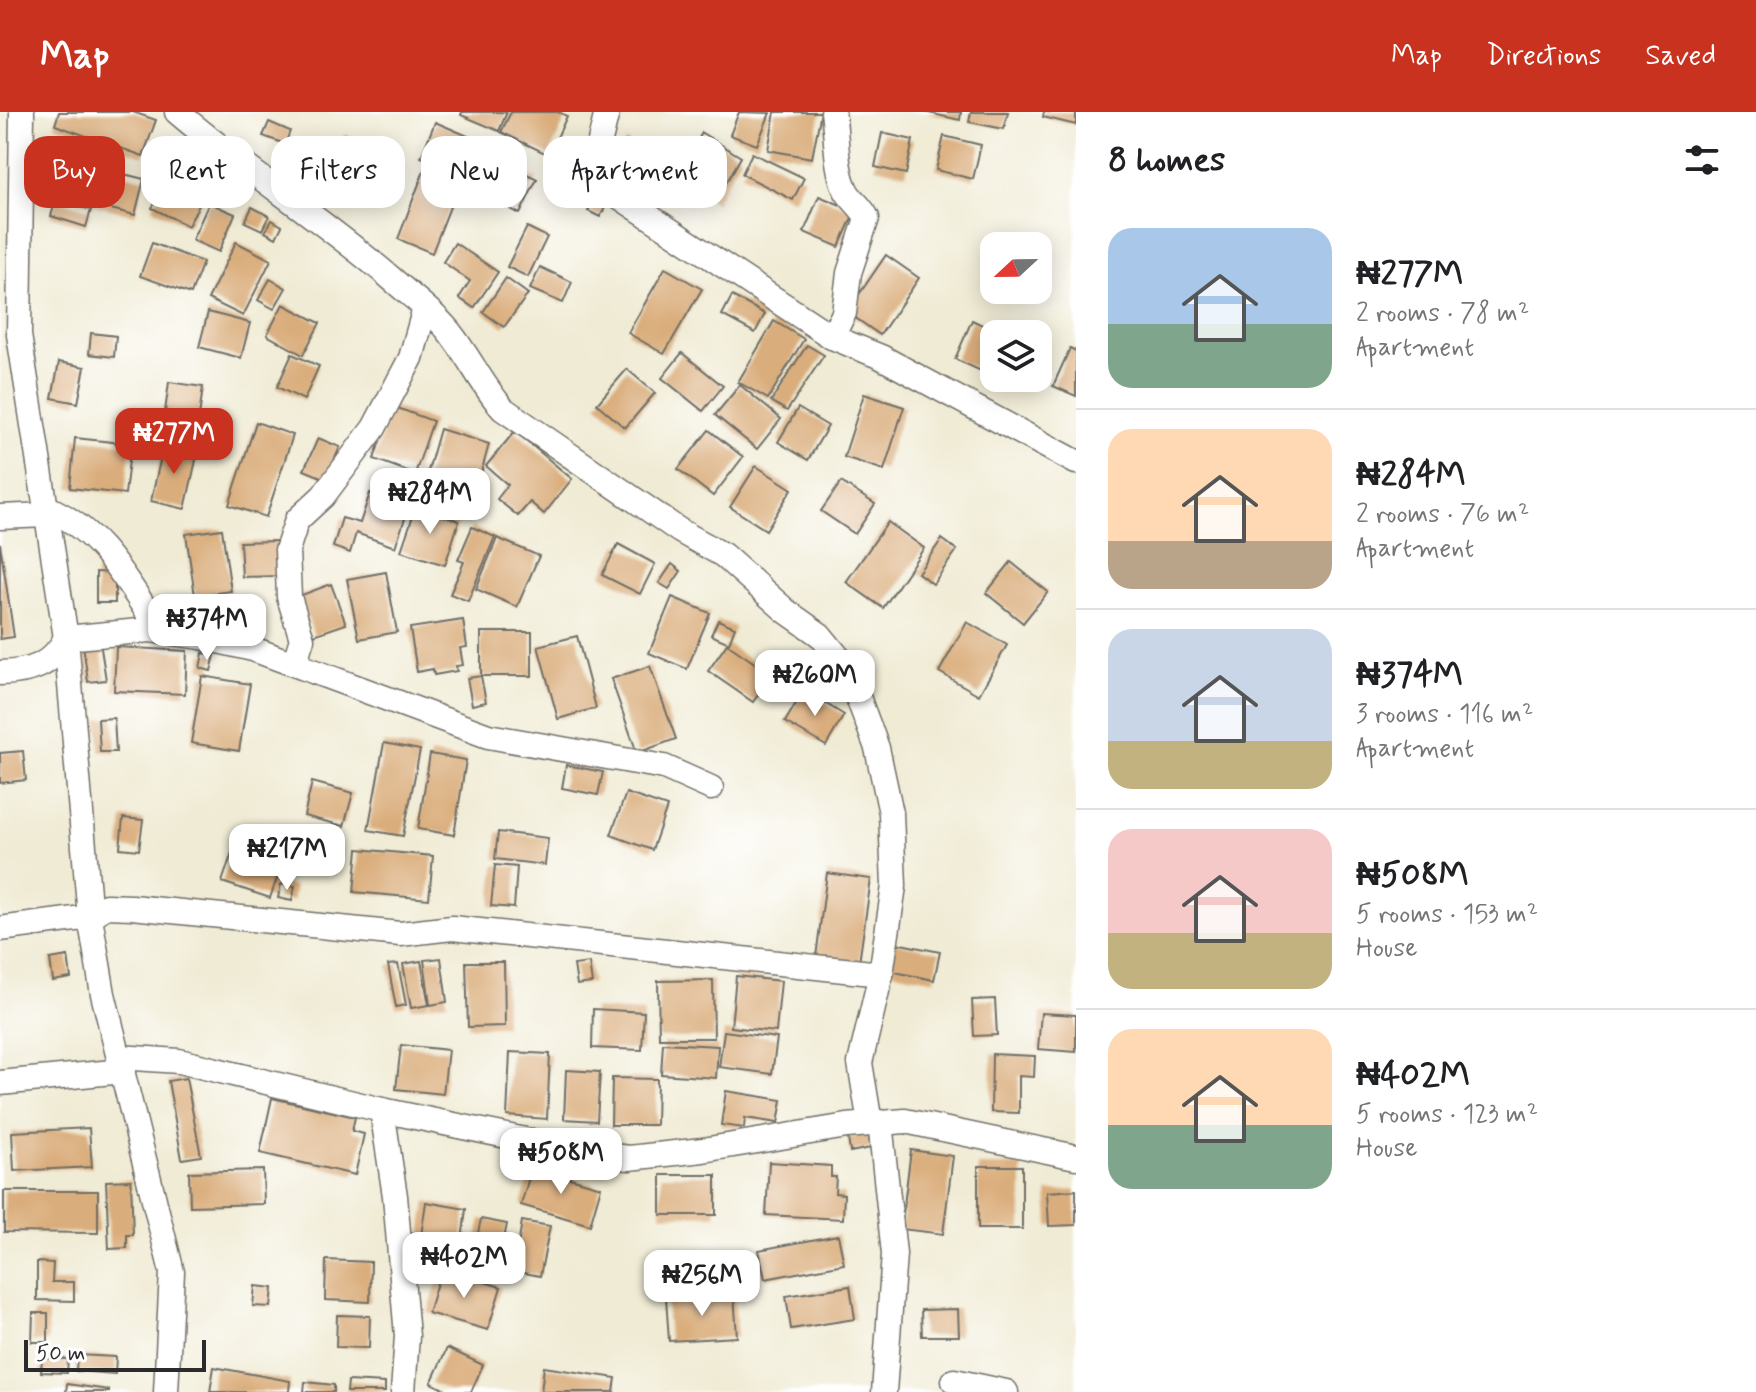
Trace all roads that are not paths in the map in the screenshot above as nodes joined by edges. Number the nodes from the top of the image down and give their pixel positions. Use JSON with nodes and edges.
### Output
{"nodes":[{"id":1,"x":22,"y":112,"type":"edge"},
{"id":2,"x":177,"y":112,"type":"edge"},
{"id":3,"x":607,"y":112,"type":"edge"},
{"id":4,"x":833,"y":112,"type":"edge"},
{"id":5,"x":425,"y":308,"type":"junction"},
{"id":6,"x":832,"y":337,"type":"junction"},
{"id":7,"x":1076,"y":462,"type":"edge"},
{"id":8,"x":46,"y":511,"type":"junction"},
{"id":9,"x":0,"y":517,"type":"edge"},
{"id":10,"x":160,"y":631,"type":"junction"},
{"id":11,"x":66,"y":638,"type":"junction"},
{"id":12,"x":294,"y":664,"type":"junction"},
{"id":13,"x":0,"y":673,"type":"edge"},
{"id":14,"x":711,"y":788,"type":"dead end"},
{"id":15,"x":90,"y":917,"type":"junction"},
{"id":16,"x":0,"y":929,"type":"edge"},
{"id":17,"x":881,"y":974,"type":"junction"},
{"id":18,"x":121,"y":1064,"type":"junction"},
{"id":19,"x":0,"y":1083,"type":"edge"},
{"id":20,"x":382,"y":1110,"type":"junction"},
{"id":21,"x":875,"y":1122,"type":"junction"},
{"id":22,"x":1076,"y":1157,"type":"edge"},
{"id":23,"x":954,"y":1381,"type":"dead end"},
{"id":24,"x":166,"y":1392,"type":"edge"},
{"id":25,"x":403,"y":1392,"type":"edge"},
{"id":26,"x":884,"y":1392,"type":"edge"},
{"id":27,"x":1006,"y":1392,"type":"edge"}],
"edges":[{"from":1,"to":8,"type":"street"},
{"from":2,"to":5,"type":"street"},
{"from":3,"to":6,"type":"street"},
{"from":4,"to":6,"type":"street"},
{"from":5,"to":12,"type":"street"},
{"from":5,"to":17,"type":"street"},
{"from":6,"to":7,"type":"street"},
{"from":8,"to":9,"type":"street"},
{"from":8,"to":10,"type":"street"},
{"from":8,"to":11,"type":"street"},
{"from":10,"to":11,"type":"street"},
{"from":10,"to":12,"type":"street"},
{"from":11,"to":13,"type":"street"},
{"from":11,"to":15,"type":"street"},
{"from":12,"to":14,"type":"street"},
{"from":15,"to":16,"type":"street"},
{"from":15,"to":17,"type":"street"},
{"from":15,"to":18,"type":"street"},
{"from":17,"to":21,"type":"street"},
{"from":18,"to":19,"type":"street"},
{"from":18,"to":20,"type":"street"},
{"from":18,"to":24,"type":"street"},
{"from":20,"to":21,"type":"street"},
{"from":20,"to":25,"type":"street"},
{"from":21,"to":22,"type":"street"},
{"from":21,"to":26,"type":"street"},
{"from":23,"to":27,"type":"street"}]}
